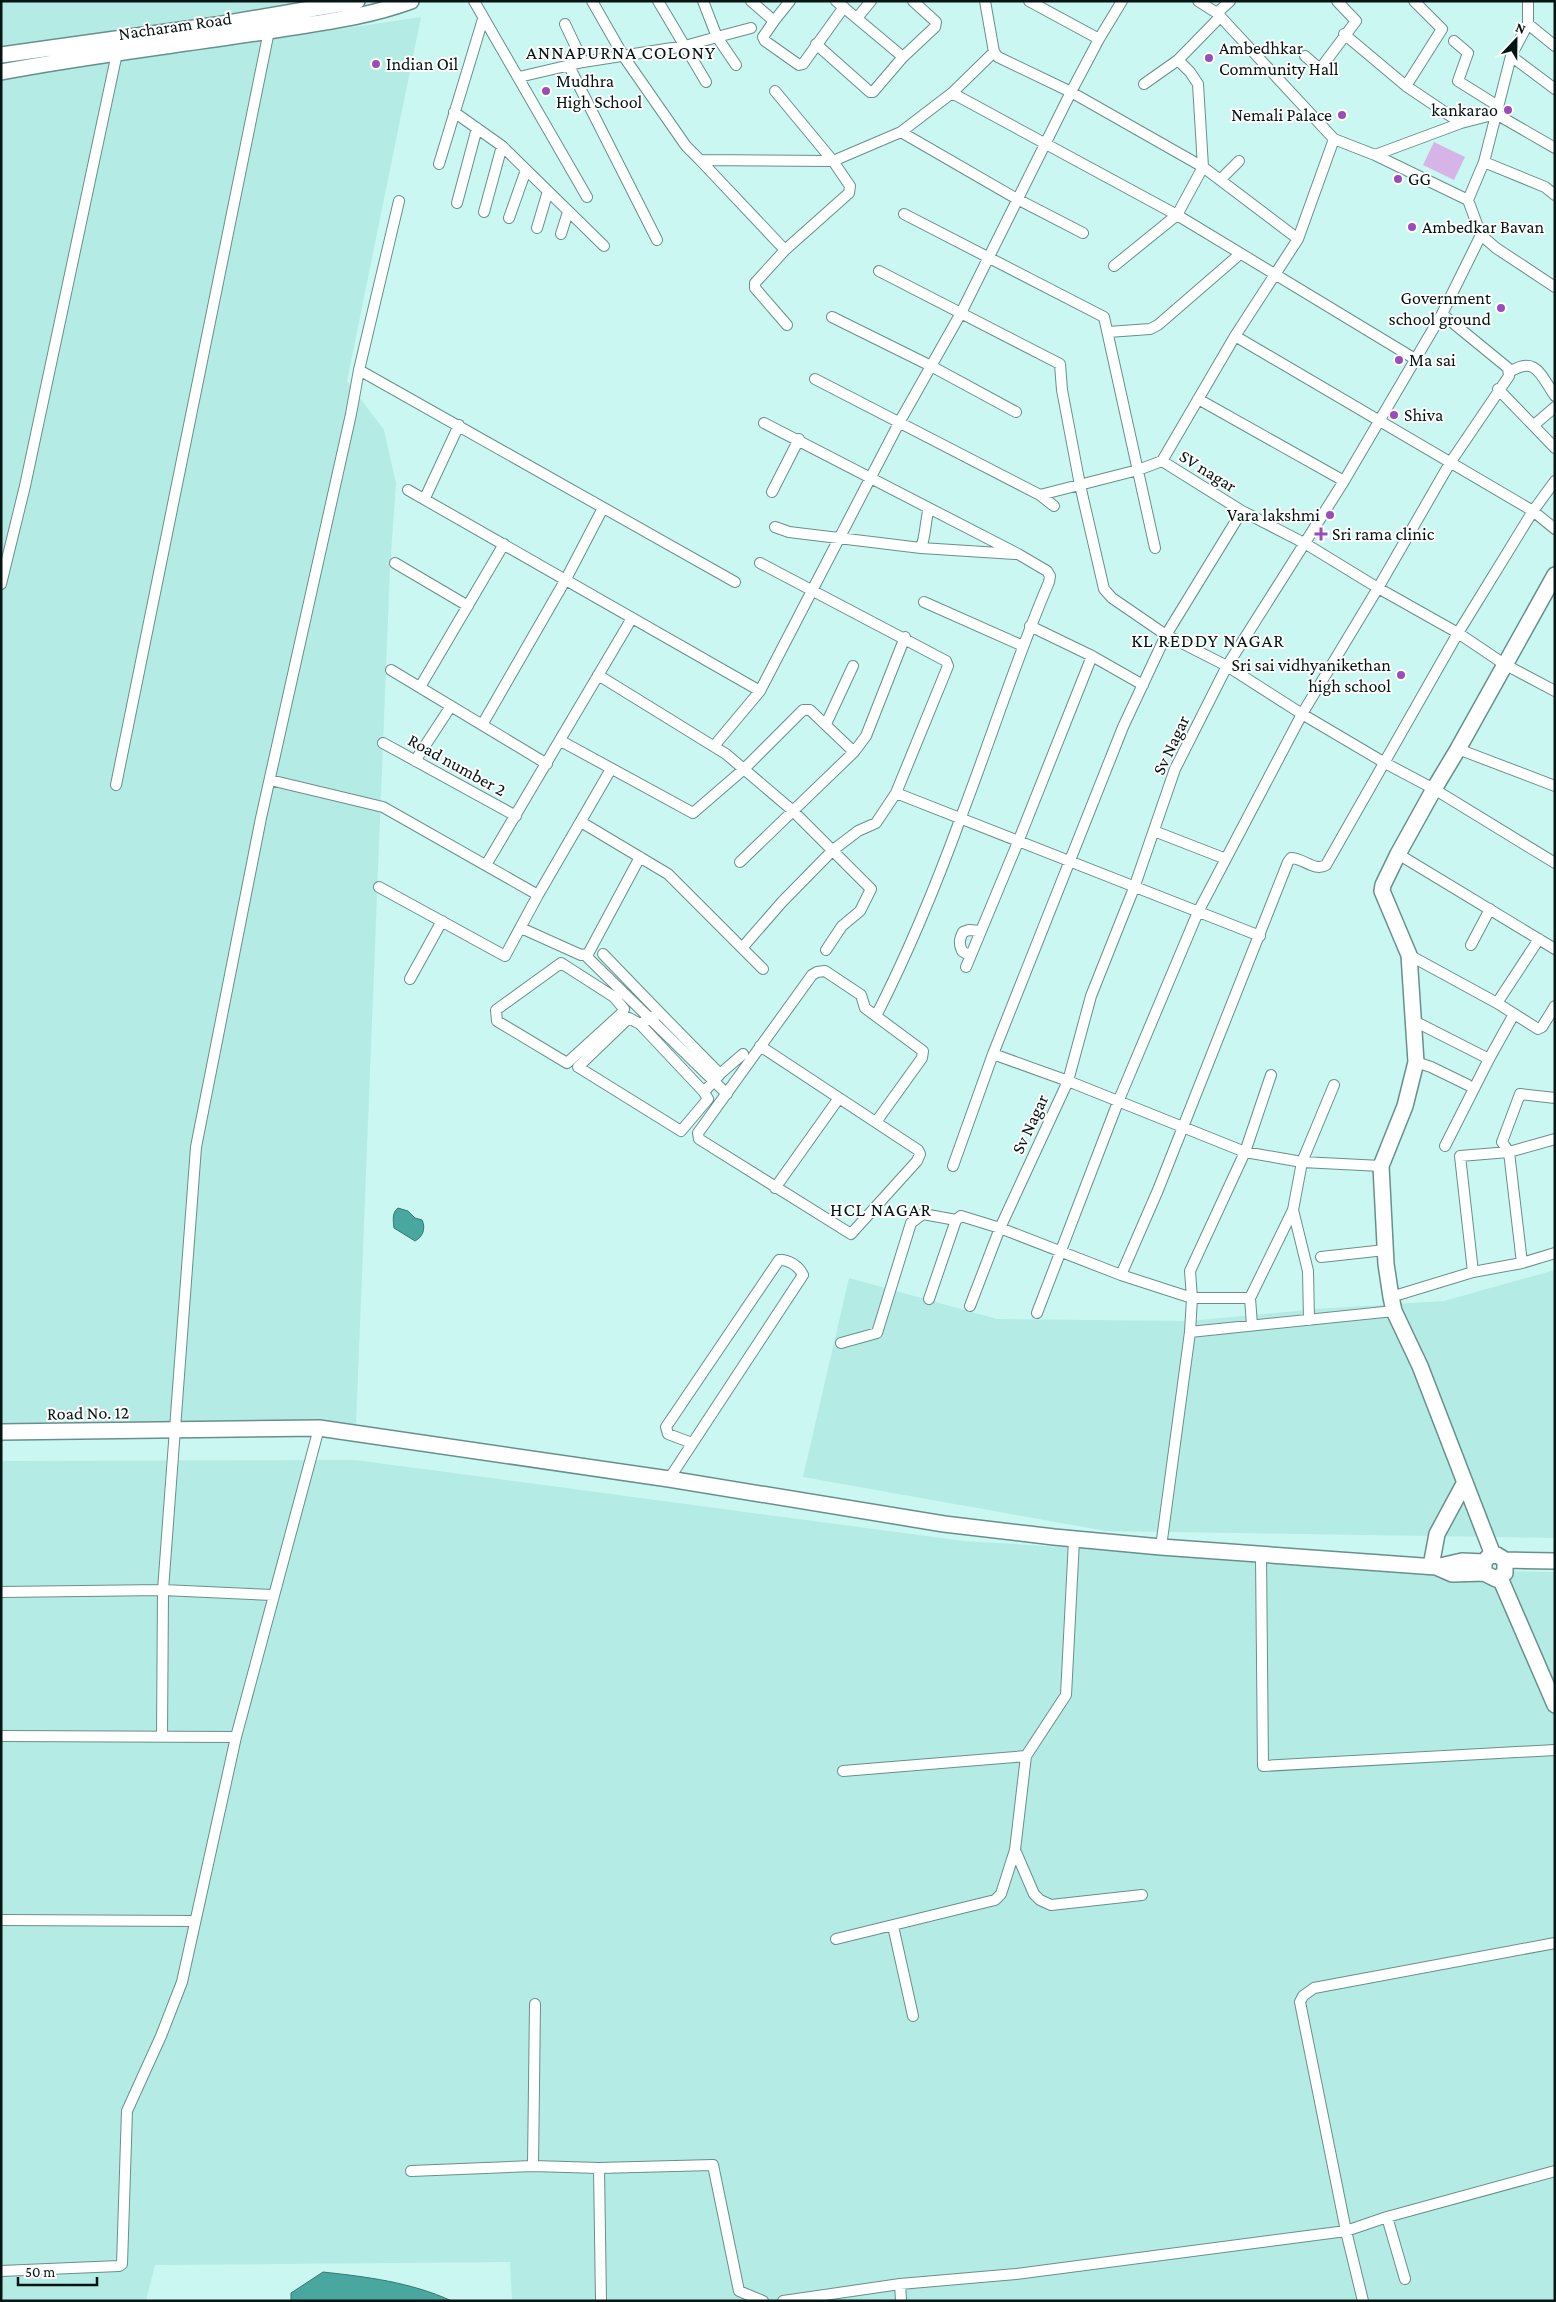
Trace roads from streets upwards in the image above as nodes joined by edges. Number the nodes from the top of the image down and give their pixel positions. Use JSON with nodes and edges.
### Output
{"nodes":[{"id":1,"x":357,"y":1,"type":"edge"},
{"id":2,"x":411,"y":1,"type":"edge"},
{"id":3,"x":474,"y":1,"type":"edge"},
{"id":4,"x":592,"y":1,"type":"edge"},
{"id":5,"x":658,"y":1,"type":"edge"},
{"id":6,"x":703,"y":1,"type":"edge"},
{"id":7,"x":751,"y":1,"type":"edge"},
{"id":8,"x":790,"y":1,"type":"edge"},
{"id":9,"x":870,"y":1,"type":"edge"},
{"id":10,"x":913,"y":1,"type":"edge"},
{"id":11,"x":985,"y":1,"type":"edge"},
{"id":12,"x":1029,"y":1,"type":"edge"},
{"id":13,"x":1122,"y":1,"type":"edge"},
{"id":14,"x":1198,"y":1,"type":"edge"},
{"id":15,"x":1230,"y":1,"type":"edge"},
{"id":16,"x":1337,"y":1,"type":"edge"},
{"id":17,"x":1414,"y":1,"type":"edge"},
{"id":18,"x":1528,"y":1,"type":"edge"},
{"id":19,"x":840,"y":4,"type":"edge"},
{"id":20,"x":1218,"y":15,"type":"junction"},
{"id":21,"x":857,"y":18,"type":"junction"},
{"id":22,"x":483,"y":19,"type":"junction"},
{"id":23,"x":774,"y":21,"type":"junction"},
{"id":24,"x":270,"y":23,"type":"junction"},
{"id":25,"x":565,"y":24,"type":"dead end"},
{"id":26,"x":1528,"y":24,"type":"junction"},
{"id":27,"x":751,"y":28,"type":"dead end"},
{"id":28,"x":1344,"y":34,"type":"junction"},
{"id":29,"x":717,"y":37,"type":"junction"},
{"id":30,"x":1099,"y":39,"type":"junction"},
{"id":31,"x":1454,"y":41,"type":"dead end"},
{"id":32,"x":816,"y":44,"type":"junction"},
{"id":33,"x":685,"y":46,"type":"junction"},
{"id":34,"x":1555,"y":46,"type":"edge"},
{"id":35,"x":994,"y":52,"type":"junction"},
{"id":36,"x":116,"y":53,"type":"junction"},
{"id":37,"x":1,"y":55,"type":"edge"},
{"id":38,"x":1305,"y":56,"type":"dead end"},
{"id":39,"x":1511,"y":56,"type":"junction"},
{"id":40,"x":624,"y":57,"type":"junction"},
{"id":41,"x":903,"y":57,"type":"junction"},
{"id":42,"x":1178,"y":60,"type":"junction"},
{"id":43,"x":583,"y":62,"type":"junction"},
{"id":44,"x":736,"y":65,"type":"dead end"},
{"id":45,"x":569,"y":66,"type":"junction"},
{"id":46,"x":1,"y":72,"type":"edge"},
{"id":47,"x":520,"y":77,"type":"junction"},
{"id":48,"x":706,"y":82,"type":"dead end"},
{"id":49,"x":1144,"y":84,"type":"dead end"},
{"id":50,"x":1406,"y":86,"type":"junction"},
{"id":51,"x":1555,"y":89,"type":"edge"},
{"id":52,"x":775,"y":91,"type":"dead end"},
{"id":53,"x":1070,"y":92,"type":"junction"},
{"id":54,"x":952,"y":93,"type":"junction"},
{"id":55,"x":1497,"y":110,"type":"junction"},
{"id":56,"x":454,"y":112,"type":"junction"},
{"id":57,"x":1461,"y":124,"type":"junction"},
{"id":58,"x":477,"y":128,"type":"junction"},
{"id":59,"x":901,"y":132,"type":"junction"},
{"id":60,"x":1334,"y":139,"type":"junction"},
{"id":61,"x":1045,"y":145,"type":"junction"},
{"id":62,"x":502,"y":146,"type":"junction"},
{"id":63,"x":1555,"y":148,"type":"edge"},
{"id":64,"x":1375,"y":155,"type":"junction"},
{"id":65,"x":700,"y":160,"type":"junction"},
{"id":66,"x":833,"y":161,"type":"junction"},
{"id":67,"x":1239,"y":161,"type":"dead end"},
{"id":68,"x":1484,"y":162,"type":"junction"},
{"id":69,"x":439,"y":164,"type":"dead end"},
{"id":70,"x":1203,"y":167,"type":"junction"},
{"id":71,"x":526,"y":170,"type":"junction"},
{"id":72,"x":1220,"y":180,"type":"junction"},
{"id":73,"x":548,"y":191,"type":"junction"},
{"id":74,"x":1555,"y":195,"type":"edge"},
{"id":75,"x":587,"y":198,"type":"dead end"},
{"id":76,"x":1017,"y":199,"type":"junction"},
{"id":77,"x":1468,"y":200,"type":"junction"},
{"id":78,"x":399,"y":201,"type":"dead end"},
{"id":79,"x":457,"y":203,"type":"dead end"},
{"id":80,"x":484,"y":212,"type":"dead end"},
{"id":81,"x":568,"y":212,"type":"junction"},
{"id":82,"x":904,"y":214,"type":"dead end"},
{"id":83,"x":1177,"y":215,"type":"junction"},
{"id":84,"x":509,"y":218,"type":"dead end"},
{"id":85,"x":537,"y":228,"type":"dead end"},
{"id":86,"x":1083,"y":233,"type":"dead end"},
{"id":87,"x":561,"y":234,"type":"dead end"},
{"id":88,"x":1482,"y":235,"type":"junction"},
{"id":89,"x":1298,"y":239,"type":"junction"},
{"id":90,"x":657,"y":240,"type":"dead end"},
{"id":91,"x":604,"y":246,"type":"dead end"},
{"id":92,"x":785,"y":250,"type":"junction"},
{"id":93,"x":1240,"y":254,"type":"junction"},
{"id":94,"x":989,"y":257,"type":"junction"},
{"id":95,"x":1114,"y":266,"type":"dead end"},
{"id":96,"x":880,"y":271,"type":"dead end"},
{"id":97,"x":1275,"y":274,"type":"junction"},
{"id":98,"x":1555,"y":286,"type":"edge"},
{"id":99,"x":961,"y":313,"type":"junction"},
{"id":100,"x":1442,"y":314,"type":"junction"},
{"id":101,"x":832,"y":317,"type":"dead end"},
{"id":102,"x":787,"y":325,"type":"dead end"},
{"id":103,"x":1108,"y":332,"type":"junction"},
{"id":104,"x":1235,"y":336,"type":"junction"},
{"id":105,"x":1415,"y":359,"type":"junction"},
{"id":106,"x":931,"y":366,"type":"junction"},
{"id":107,"x":359,"y":370,"type":"junction"},
{"id":108,"x":1510,"y":372,"type":"junction"},
{"id":109,"x":815,"y":379,"type":"dead end"},
{"id":110,"x":1498,"y":389,"type":"junction"},
{"id":111,"x":1555,"y":396,"type":"edge"},
{"id":112,"x":1198,"y":399,"type":"junction"},
{"id":113,"x":1555,"y":407,"type":"edge"},
{"id":114,"x":1016,"y":412,"type":"dead end"},
{"id":115,"x":1379,"y":421,"type":"junction"},
{"id":116,"x":900,"y":422,"type":"junction"},
{"id":117,"x":764,"y":423,"type":"dead end"},
{"id":118,"x":1534,"y":424,"type":"junction"},
{"id":119,"x":458,"y":425,"type":"junction"},
{"id":120,"x":799,"y":439,"type":"junction"},
{"id":121,"x":1553,"y":444,"type":"edge"},
{"id":122,"x":1162,"y":461,"type":"junction"},
{"id":123,"x":1450,"y":463,"type":"junction"},
{"id":124,"x":1138,"y":470,"type":"junction"},
{"id":125,"x":872,"y":477,"type":"junction"},
{"id":126,"x":1344,"y":481,"type":"junction"},
{"id":127,"x":1555,"y":481,"type":"edge"},
{"id":128,"x":1080,"y":485,"type":"junction"},
{"id":129,"x":408,"y":490,"type":"dead end"},
{"id":130,"x":772,"y":492,"type":"dead end"},
{"id":131,"x":1040,"y":494,"type":"junction"},
{"id":132,"x":425,"y":498,"type":"junction"},
{"id":133,"x":1054,"y":506,"type":"dead end"},
{"id":134,"x":603,"y":508,"type":"junction"},
{"id":135,"x":929,"y":508,"type":"junction"},
{"id":136,"x":1242,"y":511,"type":"junction"},
{"id":137,"x":1533,"y":511,"type":"junction"},
{"id":138,"x":775,"y":527,"type":"dead end"},
{"id":139,"x":1555,"y":528,"type":"edge"},
{"id":140,"x":839,"y":537,"type":"junction"},
{"id":141,"x":504,"y":544,"type":"junction"},
{"id":142,"x":1306,"y":544,"type":"junction"},
{"id":143,"x":921,"y":548,"type":"junction"},
{"id":144,"x":1155,"y":548,"type":"dead end"},
{"id":145,"x":1018,"y":554,"type":"junction"},
{"id":146,"x":395,"y":563,"type":"dead end"},
{"id":147,"x":760,"y":563,"type":"dead end"},
{"id":148,"x":1555,"y":575,"type":"edge"},
{"id":149,"x":566,"y":580,"type":"junction"},
{"id":150,"x":735,"y":582,"type":"dead end"},
{"id":151,"x":1,"y":584,"type":"edge"},
{"id":152,"x":1378,"y":588,"type":"junction"},
{"id":153,"x":813,"y":590,"type":"junction"},
{"id":154,"x":924,"y":602,"type":"dead end"},
{"id":155,"x":468,"y":606,"type":"junction"},
{"id":156,"x":632,"y":618,"type":"junction"},
{"id":157,"x":1030,"y":626,"type":"junction"},
{"id":158,"x":1458,"y":633,"type":"junction"},
{"id":159,"x":1166,"y":635,"type":"junction"},
{"id":160,"x":905,"y":637,"type":"junction"},
{"id":161,"x":1023,"y":646,"type":"junction"},
{"id":162,"x":1092,"y":656,"type":"junction"},
{"id":163,"x":1504,"y":664,"type":"junction"},
{"id":164,"x":853,"y":666,"type":"dead end"},
{"id":165,"x":1227,"y":666,"type":"junction"},
{"id":166,"x":391,"y":670,"type":"dead end"},
{"id":167,"x":598,"y":675,"type":"junction"},
{"id":168,"x":1143,"y":685,"type":"junction"},
{"id":169,"x":420,"y":688,"type":"junction"},
{"id":170,"x":760,"y":691,"type":"junction"},
{"id":171,"x":1555,"y":691,"type":"edge"},
{"id":172,"x":451,"y":706,"type":"junction"},
{"id":173,"x":1302,"y":714,"type":"junction"},
{"id":174,"x":826,"y":724,"type":"junction"},
{"id":175,"x":482,"y":725,"type":"junction"},
{"id":176,"x":561,"y":740,"type":"junction"},
{"id":177,"x":383,"y":743,"type":"dead end"},
{"id":178,"x":714,"y":746,"type":"junction"},
{"id":179,"x":1458,"y":750,"type":"junction"},
{"id":180,"x":854,"y":752,"type":"junction"},
{"id":181,"x":415,"y":760,"type":"junction"},
{"id":182,"x":547,"y":764,"type":"junction"},
{"id":183,"x":1385,"y":764,"type":"junction"},
{"id":184,"x":611,"y":769,"type":"junction"},
{"id":185,"x":744,"y":769,"type":"junction"},
{"id":186,"x":270,"y":780,"type":"junction"},
{"id":187,"x":116,"y":785,"type":"dead end"},
{"id":188,"x":1555,"y":786,"type":"edge"},
{"id":189,"x":1434,"y":789,"type":"junction"},
{"id":190,"x":896,"y":793,"type":"junction"},
{"id":191,"x":792,"y":810,"type":"junction"},
{"id":192,"x":516,"y":816,"type":"junction"},
{"id":193,"x":961,"y":819,"type":"junction"},
{"id":194,"x":581,"y":822,"type":"junction"},
{"id":195,"x":1154,"y":832,"type":"junction"},
{"id":196,"x":1018,"y":842,"type":"junction"},
{"id":197,"x":833,"y":850,"type":"junction"},
{"id":198,"x":1398,"y":854,"type":"junction"},
{"id":199,"x":640,"y":857,"type":"junction"},
{"id":200,"x":1226,"y":859,"type":"junction"},
{"id":201,"x":740,"y":862,"type":"dead end"},
{"id":202,"x":1070,"y":862,"type":"junction"},
{"id":203,"x":1555,"y":863,"type":"edge"},
{"id":204,"x":486,"y":865,"type":"junction"},
{"id":205,"x":379,"y":887,"type":"dead end"},
{"id":206,"x":1134,"y":888,"type":"junction"},
{"id":207,"x":538,"y":895,"type":"junction"},
{"id":208,"x":1490,"y":909,"type":"junction"},
{"id":209,"x":1198,"y":912,"type":"junction"},
{"id":210,"x":442,"y":921,"type":"junction"},
{"id":211,"x":521,"y":928,"type":"junction"},
{"id":212,"x":981,"y":931,"type":"junction"},
{"id":213,"x":1260,"y":936,"type":"junction"},
{"id":214,"x":1539,"y":939,"type":"junction"},
{"id":215,"x":1471,"y":945,"type":"dead end"},
{"id":216,"x":742,"y":948,"type":"junction"},
{"id":217,"x":1555,"y":949,"type":"edge"},
{"id":218,"x":826,"y":950,"type":"dead end"},
{"id":219,"x":602,"y":954,"type":"dead end"},
{"id":220,"x":585,"y":955,"type":"junction"},
{"id":221,"x":1409,"y":955,"type":"junction"},
{"id":222,"x":970,"y":956,"type":"junction"},
{"id":223,"x":966,"y":968,"type":"dead end"},
{"id":224,"x":763,"y":969,"type":"dead end"},
{"id":225,"x":410,"y":979,"type":"dead end"},
{"id":226,"x":618,"y":994,"type":"junction"},
{"id":227,"x":1497,"y":1003,"type":"junction"},
{"id":228,"x":1555,"y":1006,"type":"edge"},
{"id":229,"x":660,"y":1013,"type":"junction"},
{"id":230,"x":1514,"y":1014,"type":"junction"},
{"id":231,"x":876,"y":1016,"type":"junction"},
{"id":232,"x":645,"y":1021,"type":"junction"},
{"id":233,"x":1414,"y":1021,"type":"junction"},
{"id":234,"x":760,"y":1046,"type":"junction"},
{"id":235,"x":742,"y":1054,"type":"dead end"},
{"id":236,"x":993,"y":1054,"type":"junction"},
{"id":237,"x":1489,"y":1059,"type":"junction"},
{"id":238,"x":1416,"y":1062,"type":"junction"},
{"id":239,"x":721,"y":1073,"type":"junction"},
{"id":240,"x":1271,"y":1075,"type":"dead end"},
{"id":241,"x":1068,"y":1081,"type":"junction"},
{"id":242,"x":712,"y":1082,"type":"junction"},
{"id":243,"x":1334,"y":1085,"type":"dead end"},
{"id":244,"x":1468,"y":1085,"type":"dead end"},
{"id":245,"x":704,"y":1092,"type":"junction"},
{"id":246,"x":727,"y":1094,"type":"junction"},
{"id":247,"x":839,"y":1098,"type":"junction"},
{"id":248,"x":1555,"y":1098,"type":"edge"},
{"id":249,"x":1118,"y":1102,"type":"junction"},
{"id":250,"x":876,"y":1122,"type":"junction"},
{"id":251,"x":1181,"y":1128,"type":"junction"},
{"id":252,"x":1555,"y":1139,"type":"edge"},
{"id":253,"x":1445,"y":1146,"type":"dead end"},
{"id":254,"x":1245,"y":1152,"type":"junction"},
{"id":255,"x":1509,"y":1152,"type":"junction"},
{"id":256,"x":1302,"y":1162,"type":"junction"},
{"id":257,"x":953,"y":1166,"type":"dead end"},
{"id":258,"x":1381,"y":1166,"type":"junction"},
{"id":259,"x":775,"y":1188,"type":"junction"},
{"id":260,"x":1293,"y":1210,"type":"junction"},
{"id":261,"x":956,"y":1220,"type":"junction"},
{"id":262,"x":1000,"y":1228,"type":"junction"},
{"id":263,"x":1385,"y":1250,"type":"junction"},
{"id":264,"x":1062,"y":1252,"type":"junction"},
{"id":265,"x":1555,"y":1253,"type":"edge"},
{"id":266,"x":1321,"y":1257,"type":"dead end"},
{"id":267,"x":1522,"y":1263,"type":"junction"},
{"id":268,"x":1473,"y":1272,"type":"junction"},
{"id":269,"x":1121,"y":1274,"type":"junction"},
{"id":270,"x":1192,"y":1298,"type":"junction"},
{"id":271,"x":1250,"y":1298,"type":"junction"},
{"id":272,"x":929,"y":1299,"type":"dead end"},
{"id":273,"x":1393,"y":1304,"type":"junction"},
{"id":274,"x":970,"y":1306,"type":"dead end"},
{"id":275,"x":1037,"y":1313,"type":"dead end"},
{"id":276,"x":1309,"y":1320,"type":"junction"},
{"id":277,"x":1252,"y":1325,"type":"junction"},
{"id":278,"x":1190,"y":1332,"type":"junction"},
{"id":279,"x":841,"y":1343,"type":"dead end"},
{"id":280,"x":319,"y":1428,"type":"junction"},
{"id":281,"x":176,"y":1431,"type":"junction"},
{"id":282,"x":1,"y":1432,"type":"edge"},
{"id":283,"x":692,"y":1443,"type":"junction"},
{"id":284,"x":669,"y":1479,"type":"junction"},
{"id":285,"x":1465,"y":1482,"type":"junction"},
{"id":286,"x":1074,"y":1540,"type":"junction"},
{"id":287,"x":1161,"y":1547,"type":"junction"},
{"id":288,"x":1261,"y":1555,"type":"junction"},
{"id":289,"x":1434,"y":1566,"type":"junction"},
{"id":290,"x":1495,"y":1566,"type":"junction"},
{"id":291,"x":1554,"y":1566,"type":"edge"},
{"id":292,"x":163,"y":1590,"type":"junction"},
{"id":293,"x":1,"y":1592,"type":"edge"},
{"id":294,"x":274,"y":1595,"type":"junction"},
{"id":295,"x":1555,"y":1705,"type":"edge"},
{"id":296,"x":1,"y":1736,"type":"edge"},
{"id":297,"x":162,"y":1736,"type":"junction"},
{"id":298,"x":236,"y":1737,"type":"junction"},
{"id":299,"x":1555,"y":1750,"type":"edge"},
{"id":300,"x":1026,"y":1756,"type":"junction"},
{"id":301,"x":843,"y":1771,"type":"dead end"},
{"id":302,"x":1015,"y":1850,"type":"junction"},
{"id":303,"x":1142,"y":1895,"type":"dead end"},
{"id":304,"x":1,"y":1920,"type":"edge"},
{"id":305,"x":195,"y":1921,"type":"junction"},
{"id":306,"x":893,"y":1926,"type":"junction"},
{"id":307,"x":836,"y":1940,"type":"dead end"},
{"id":308,"x":1555,"y":1943,"type":"edge"},
{"id":309,"x":535,"y":2004,"type":"dead end"},
{"id":310,"x":913,"y":2016,"type":"dead end"},
{"id":311,"x":533,"y":2166,"type":"junction"},
{"id":312,"x":600,"y":2168,"type":"junction"},
{"id":313,"x":1555,"y":2171,"type":"edge"},
{"id":314,"x":411,"y":2172,"type":"dead end"},
{"id":315,"x":1387,"y":2217,"type":"junction"},
{"id":316,"x":1346,"y":2231,"type":"junction"},
{"id":317,"x":1,"y":2271,"type":"edge"},
{"id":318,"x":1405,"y":2279,"type":"dead end"},
{"id":319,"x":900,"y":2284,"type":"junction"},
{"id":320,"x":601,"y":2301,"type":"edge"},
{"id":321,"x":763,"y":2301,"type":"edge"},
{"id":322,"x":783,"y":2301,"type":"edge"},
{"id":323,"x":902,"y":2301,"type":"edge"},
{"id":324,"x":1363,"y":2301,"type":"edge"}],
"edges":[{"from":1,"to":24,"type":"street","name":"Nacharam Road"},
{"from":2,"to":24,"type":"street","name":"Nacharam Road"},
{"from":3,"to":22,"type":"street"},
{"from":4,"to":40,"type":"street"},
{"from":5,"to":33,"type":"street"},
{"from":6,"to":29,"type":"street"},
{"from":7,"to":23,"type":"street"},
{"from":8,"to":23,"type":"street"},
{"from":9,"to":21,"type":"street"},
{"from":10,"to":41,"type":"street"},
{"from":11,"to":35,"type":"street"},
{"from":12,"to":30,"type":"street"},
{"from":13,"to":30,"type":"street"},
{"from":14,"to":20,"type":"street"},
{"from":15,"to":20,"type":"street"},
{"from":16,"to":28,"type":"street"},
{"from":17,"to":50,"type":"street"},
{"from":18,"to":26,"type":"street"},
{"from":19,"to":21,"type":"street"},
{"from":19,"to":32,"type":"street"},
{"from":20,"to":42,"type":"street"},
{"from":20,"to":60,"type":"street"},
{"from":21,"to":41,"type":"street"},
{"from":22,"to":47,"type":"street"},
{"from":22,"to":56,"type":"street"},
{"from":23,"to":32,"type":"street"},
{"from":24,"to":36,"type":"street","name":"Nacharam Road"},
{"from":24,"to":37,"type":"street","name":"Nacharam Road"},
{"from":24,"to":187,"type":"street"},
{"from":25,"to":43,"type":"street"},
{"from":26,"to":34,"type":"street"},
{"from":26,"to":39,"type":"street"},
{"from":27,"to":29,"type":"street"},
{"from":28,"to":38,"type":"street"},
{"from":28,"to":50,"type":"street"},
{"from":29,"to":33,"type":"street"},
{"from":29,"to":44,"type":"street"},
{"from":30,"to":53,"type":"street"},
{"from":31,"to":55,"type":"street"},
{"from":32,"to":41,"type":"street"},
{"from":33,"to":40,"type":"street"},
{"from":33,"to":48,"type":"street"},
{"from":35,"to":53,"type":"street"},
{"from":35,"to":54,"type":"street"},
{"from":36,"to":46,"type":"street","name":"Nacharam Road"},
{"from":36,"to":151,"type":"street"},
{"from":39,"to":51,"type":"street"},
{"from":39,"to":55,"type":"street"},
{"from":40,"to":43,"type":"street"},
{"from":40,"to":65,"type":"street"},
{"from":42,"to":49,"type":"street"},
{"from":42,"to":70,"type":"street"},
{"from":43,"to":45,"type":"street"},
{"from":45,"to":47,"type":"street"},
{"from":45,"to":90,"type":"street"},
{"from":47,"to":75,"type":"street"},
{"from":50,"to":57,"type":"street"},
{"from":52,"to":66,"type":"street"},
{"from":53,"to":61,"type":"street"},
{"from":53,"to":70,"type":"street"},
{"from":54,"to":59,"type":"street"},
{"from":54,"to":61,"type":"street"},
{"from":55,"to":57,"type":"street"},
{"from":55,"to":63,"type":"street"},
{"from":55,"to":68,"type":"street"},
{"from":56,"to":58,"type":"street"},
{"from":56,"to":69,"type":"street"},
{"from":57,"to":64,"type":"street"},
{"from":58,"to":62,"type":"street"},
{"from":58,"to":79,"type":"street"},
{"from":59,"to":66,"type":"street"},
{"from":59,"to":76,"type":"street"},
{"from":60,"to":64,"type":"street"},
{"from":60,"to":89,"type":"street","name":"SV nagar"},
{"from":61,"to":76,"type":"street"},
{"from":61,"to":83,"type":"street"},
{"from":62,"to":71,"type":"street"},
{"from":62,"to":80,"type":"street"},
{"from":64,"to":77,"type":"street"},
{"from":65,"to":66,"type":"street"},
{"from":65,"to":92,"type":"street"},
{"from":66,"to":92,"type":"street"},
{"from":67,"to":72,"type":"street"},
{"from":68,"to":74,"type":"street"},
{"from":68,"to":77,"type":"street"},
{"from":70,"to":72,"type":"street"},
{"from":70,"to":83,"type":"street"},
{"from":71,"to":73,"type":"street"},
{"from":71,"to":84,"type":"street"},
{"from":72,"to":89,"type":"street"},
{"from":73,"to":81,"type":"street"},
{"from":73,"to":85,"type":"street"},
{"from":76,"to":86,"type":"street"},
{"from":76,"to":94,"type":"street"},
{"from":77,"to":88,"type":"street"},
{"from":78,"to":107,"type":"street"},
{"from":81,"to":87,"type":"street"},
{"from":81,"to":91,"type":"street"},
{"from":82,"to":94,"type":"street"},
{"from":83,"to":93,"type":"street"},
{"from":83,"to":95,"type":"street"},
{"from":88,"to":98,"type":"street"},
{"from":88,"to":100,"type":"street","name":"Sv Nagar"},
{"from":89,"to":97,"type":"street","name":"SV nagar"},
{"from":92,"to":102,"type":"street"},
{"from":93,"to":97,"type":"street"},
{"from":93,"to":103,"type":"street"},
{"from":94,"to":99,"type":"street"},
{"from":94,"to":103,"type":"street"},
{"from":96,"to":99,"type":"street"},
{"from":97,"to":104,"type":"street","name":"SV nagar"},
{"from":97,"to":105,"type":"street"},
{"from":99,"to":106,"type":"street"},
{"from":99,"to":128,"type":"street"},
{"from":100,"to":105,"type":"street","name":"Sv Nagar"},
{"from":100,"to":108,"type":"street"},
{"from":101,"to":106,"type":"street"},
{"from":103,"to":124,"type":"street"},
{"from":104,"to":112,"type":"street","name":"SV nagar"},
{"from":104,"to":115,"type":"street"},
{"from":105,"to":115,"type":"street","name":"Sv Nagar"},
{"from":106,"to":114,"type":"street"},
{"from":106,"to":116,"type":"street"},
{"from":107,"to":119,"type":"street"},
{"from":107,"to":186,"type":"street"},
{"from":108,"to":110,"type":"street"},
{"from":108,"to":111,"type":"street"},
{"from":109,"to":116,"type":"street"},
{"from":110,"to":118,"type":"street"},
{"from":110,"to":123,"type":"street"},
{"from":112,"to":122,"type":"street","name":"SV nagar"},
{"from":112,"to":126,"type":"street"},
{"from":113,"to":118,"type":"street"},
{"from":115,"to":123,"type":"street"},
{"from":115,"to":126,"type":"street","name":"Sv Nagar"},
{"from":116,"to":125,"type":"street"},
{"from":116,"to":131,"type":"street"},
{"from":117,"to":120,"type":"street"},
{"from":118,"to":121,"type":"street"},
{"from":119,"to":132,"type":"street"},
{"from":119,"to":134,"type":"street"},
{"from":120,"to":125,"type":"street"},
{"from":120,"to":130,"type":"street"},
{"from":122,"to":124,"type":"street"},
{"from":122,"to":136,"type":"street","name":"SV nagar"},
{"from":123,"to":137,"type":"street"},
{"from":123,"to":152,"type":"street"},
{"from":124,"to":128,"type":"street"},
{"from":124,"to":144,"type":"street"},
{"from":125,"to":135,"type":"street"},
{"from":125,"to":140,"type":"street"},
{"from":126,"to":142,"type":"street","name":"Sv Nagar"},
{"from":127,"to":137,"type":"street"},
{"from":128,"to":131,"type":"street"},
{"from":128,"to":159,"type":"street"},
{"from":129,"to":132,"type":"street"},
{"from":131,"to":133,"type":"street"},
{"from":132,"to":141,"type":"street"},
{"from":134,"to":149,"type":"street"},
{"from":134,"to":150,"type":"street"},
{"from":135,"to":143,"type":"street"},
{"from":135,"to":145,"type":"street"},
{"from":136,"to":142,"type":"street","name":"SV nagar"},
{"from":136,"to":159,"type":"street"},
{"from":137,"to":139,"type":"street"},
{"from":137,"to":158,"type":"street"},
{"from":138,"to":140,"type":"street"},
{"from":140,"to":143,"type":"street"},
{"from":140,"to":153,"type":"street"},
{"from":141,"to":149,"type":"street"},
{"from":141,"to":155,"type":"street"},
{"from":142,"to":152,"type":"street","name":"SV nagar"},
{"from":142,"to":165,"type":"street","name":"Sv Nagar"},
{"from":143,"to":145,"type":"street"},
{"from":145,"to":157,"type":"street"},
{"from":146,"to":155,"type":"street"},
{"from":147,"to":153,"type":"street"},
{"from":148,"to":163,"type":"street"},
{"from":149,"to":156,"type":"street"},
{"from":149,"to":175,"type":"street"},
{"from":152,"to":158,"type":"street","name":"SV nagar"},
{"from":152,"to":173,"type":"street"},
{"from":153,"to":160,"type":"street"},
{"from":153,"to":170,"type":"street"},
{"from":154,"to":161,"type":"street"},
{"from":155,"to":169,"type":"street"},
{"from":156,"to":167,"type":"street"},
{"from":156,"to":170,"type":"street"},
{"from":157,"to":161,"type":"street"},
{"from":157,"to":162,"type":"street"},
{"from":158,"to":163,"type":"street","name":"SV nagar"},
{"from":158,"to":183,"type":"street"},
{"from":159,"to":165,"type":"street"},
{"from":159,"to":168,"type":"street"},
{"from":160,"to":180,"type":"street"},
{"from":160,"to":190,"type":"street"},
{"from":161,"to":193,"type":"street"},
{"from":162,"to":168,"type":"street"},
{"from":162,"to":196,"type":"street"},
{"from":163,"to":171,"type":"street","name":"SV nagar"},
{"from":163,"to":179,"type":"street"},
{"from":164,"to":174,"type":"street"},
{"from":165,"to":173,"type":"street"},
{"from":165,"to":195,"type":"street","name":"Sv Nagar"},
{"from":166,"to":169,"type":"street"},
{"from":167,"to":176,"type":"street"},
{"from":167,"to":178,"type":"street"},
{"from":168,"to":202,"type":"street"},
{"from":169,"to":172,"type":"street"},
{"from":170,"to":178,"type":"street"},
{"from":172,"to":175,"type":"street"},
{"from":172,"to":181,"type":"street"},
{"from":173,"to":183,"type":"street"},
{"from":173,"to":200,"type":"street"},
{"from":174,"to":180,"type":"street"},
{"from":174,"to":185,"type":"street"},
{"from":175,"to":182,"type":"street"},
{"from":176,"to":182,"type":"street"},
{"from":176,"to":184,"type":"street"},
{"from":177,"to":181,"type":"street","name":"Road number 2"},
{"from":178,"to":185,"type":"street"},
{"from":179,"to":188,"type":"street"},
{"from":179,"to":189,"type":"street"},
{"from":180,"to":191,"type":"street"},
{"from":181,"to":192,"type":"street","name":"Road number 2"},
{"from":182,"to":192,"type":"street"},
{"from":183,"to":189,"type":"street"},
{"from":183,"to":213,"type":"street"},
{"from":184,"to":185,"type":"street"},
{"from":184,"to":194,"type":"street"},
{"from":185,"to":191,"type":"street"},
{"from":186,"to":204,"type":"street"},
{"from":186,"to":281,"type":"street"},
{"from":189,"to":198,"type":"street"},
{"from":189,"to":203,"type":"street"},
{"from":190,"to":193,"type":"street"},
{"from":190,"to":197,"type":"street"},
{"from":191,"to":197,"type":"street"},
{"from":191,"to":201,"type":"street"},
{"from":192,"to":204,"type":"street"},
{"from":193,"to":196,"type":"street"},
{"from":193,"to":231,"type":"street"},
{"from":194,"to":199,"type":"street"},
{"from":194,"to":207,"type":"street"},
{"from":195,"to":200,"type":"street"},
{"from":195,"to":206,"type":"street","name":"Sv Nagar"},
{"from":196,"to":202,"type":"street"},
{"from":196,"to":212,"type":"street"},
{"from":197,"to":216,"type":"street"},
{"from":197,"to":218,"type":"street"},
{"from":198,"to":208,"type":"street"},
{"from":198,"to":221,"type":"street"},
{"from":199,"to":216,"type":"street"},
{"from":199,"to":220,"type":"street"},
{"from":200,"to":209,"type":"street"},
{"from":202,"to":206,"type":"street"},
{"from":202,"to":236,"type":"street"},
{"from":204,"to":207,"type":"street"},
{"from":205,"to":210,"type":"street"},
{"from":206,"to":209,"type":"street"},
{"from":206,"to":241,"type":"street","name":"Sv Nagar"},
{"from":207,"to":211,"type":"street"},
{"from":208,"to":214,"type":"street"},
{"from":208,"to":215,"type":"street"},
{"from":209,"to":213,"type":"street"},
{"from":209,"to":249,"type":"street"},
{"from":210,"to":211,"type":"street"},
{"from":210,"to":225,"type":"street"},
{"from":211,"to":220,"type":"street"},
{"from":212,"to":222,"type":"street"},
{"from":212,"to":222,"type":"street"},
{"from":213,"to":251,"type":"street"},
{"from":214,"to":217,"type":"street"},
{"from":214,"to":227,"type":"street"},
{"from":216,"to":224,"type":"street"},
{"from":219,"to":229,"type":"street"},
{"from":220,"to":226,"type":"street"},
{"from":221,"to":227,"type":"street"},
{"from":221,"to":233,"type":"street"},
{"from":222,"to":223,"type":"street"},
{"from":226,"to":226,"type":"street"},
{"from":226,"to":232,"type":"street"},
{"from":227,"to":230,"type":"street"},
{"from":228,"to":230,"type":"street"},
{"from":229,"to":232,"type":"street"},
{"from":229,"to":239,"type":"street"},
{"from":230,"to":237,"type":"street"},
{"from":231,"to":234,"type":"street"},
{"from":231,"to":250,"type":"street"},
{"from":232,"to":242,"type":"street"},
{"from":232,"to":245,"type":"street"},
{"from":232,"to":245,"type":"street"},
{"from":233,"to":237,"type":"street"},
{"from":233,"to":238,"type":"street"},
{"from":234,"to":246,"type":"street"},
{"from":234,"to":247,"type":"street"},
{"from":235,"to":239,"type":"street"},
{"from":236,"to":241,"type":"street"},
{"from":236,"to":257,"type":"street"},
{"from":237,"to":253,"type":"street"},
{"from":238,"to":244,"type":"street"},
{"from":238,"to":258,"type":"street"},
{"from":239,"to":242,"type":"street"},
{"from":240,"to":254,"type":"street"},
{"from":241,"to":249,"type":"street"},
{"from":241,"to":262,"type":"street","name":"Sv Nagar"},
{"from":242,"to":245,"type":"street"},
{"from":242,"to":246,"type":"street"},
{"from":243,"to":256,"type":"street"},
{"from":246,"to":259,"type":"street"},
{"from":247,"to":250,"type":"street"},
{"from":247,"to":259,"type":"street"},
{"from":248,"to":255,"type":"street"},
{"from":249,"to":251,"type":"street"},
{"from":249,"to":264,"type":"street"},
{"from":250,"to":259,"type":"street"},
{"from":251,"to":254,"type":"street"},
{"from":251,"to":269,"type":"street"},
{"from":252,"to":255,"type":"street"},
{"from":254,"to":256,"type":"street"},
{"from":254,"to":270,"type":"street"},
{"from":255,"to":267,"type":"street"},
{"from":255,"to":268,"type":"street"},
{"from":256,"to":258,"type":"street"},
{"from":256,"to":260,"type":"street"},
{"from":258,"to":263,"type":"street"},
{"from":260,"to":271,"type":"street"},
{"from":260,"to":276,"type":"street"},
{"from":261,"to":262,"type":"street"},
{"from":261,"to":272,"type":"street"},
{"from":261,"to":279,"type":"street"},
{"from":262,"to":264,"type":"street"},
{"from":262,"to":274,"type":"street","name":"Sv Nagar"},
{"from":263,"to":266,"type":"street"},
{"from":263,"to":273,"type":"street"},
{"from":264,"to":269,"type":"street"},
{"from":264,"to":275,"type":"street"},
{"from":265,"to":267,"type":"street"},
{"from":267,"to":268,"type":"street"},
{"from":268,"to":273,"type":"street"},
{"from":269,"to":270,"type":"street"},
{"from":270,"to":271,"type":"street"},
{"from":270,"to":278,"type":"street"},
{"from":271,"to":277,"type":"street"},
{"from":273,"to":276,"type":"street"},
{"from":273,"to":285,"type":"street"},
{"from":276,"to":277,"type":"street"},
{"from":277,"to":278,"type":"street"},
{"from":278,"to":287,"type":"street"},
{"from":280,"to":281,"type":"street","name":"Road No. 12"},
{"from":280,"to":284,"type":"street","name":"Road No. 12"},
{"from":280,"to":294,"type":"street"},
{"from":281,"to":282,"type":"street","name":"Road No. 12"},
{"from":281,"to":292,"type":"street"},
{"from":283,"to":283,"type":"street"},
{"from":283,"to":284,"type":"street"},
{"from":284,"to":286,"type":"street","name":"Road No. 12"},
{"from":285,"to":289,"type":"street"},
{"from":285,"to":290,"type":"street"},
{"from":286,"to":287,"type":"street","name":"Road No. 12"},
{"from":286,"to":300,"type":"street"},
{"from":287,"to":288,"type":"street","name":"Road No. 12"},
{"from":288,"to":289,"type":"street","name":"Road No. 12"},
{"from":288,"to":299,"type":"street"},
{"from":289,"to":290,"type":"street","name":"Road No. 12"},
{"from":290,"to":291,"type":"street","name":"Road No. 12"},
{"from":290,"to":295,"type":"street"},
{"from":292,"to":293,"type":"street"},
{"from":292,"to":294,"type":"street"},
{"from":292,"to":297,"type":"street"},
{"from":294,"to":298,"type":"street"},
{"from":296,"to":297,"type":"street"},
{"from":297,"to":298,"type":"street"},
{"from":298,"to":305,"type":"street"},
{"from":300,"to":301,"type":"street"},
{"from":300,"to":302,"type":"street"},
{"from":302,"to":303,"type":"street"},
{"from":302,"to":306,"type":"street"},
{"from":304,"to":305,"type":"street"},
{"from":305,"to":317,"type":"street"},
{"from":306,"to":307,"type":"street"},
{"from":306,"to":310,"type":"street"},
{"from":308,"to":316,"type":"street"},
{"from":309,"to":311,"type":"street"},
{"from":311,"to":312,"type":"street"},
{"from":311,"to":314,"type":"street"},
{"from":312,"to":320,"type":"street"},
{"from":312,"to":321,"type":"street"},
{"from":313,"to":315,"type":"street"},
{"from":315,"to":316,"type":"street"},
{"from":315,"to":318,"type":"street"},
{"from":316,"to":319,"type":"street"},
{"from":316,"to":324,"type":"street"},
{"from":319,"to":322,"type":"street"},
{"from":319,"to":323,"type":"street"}]}
